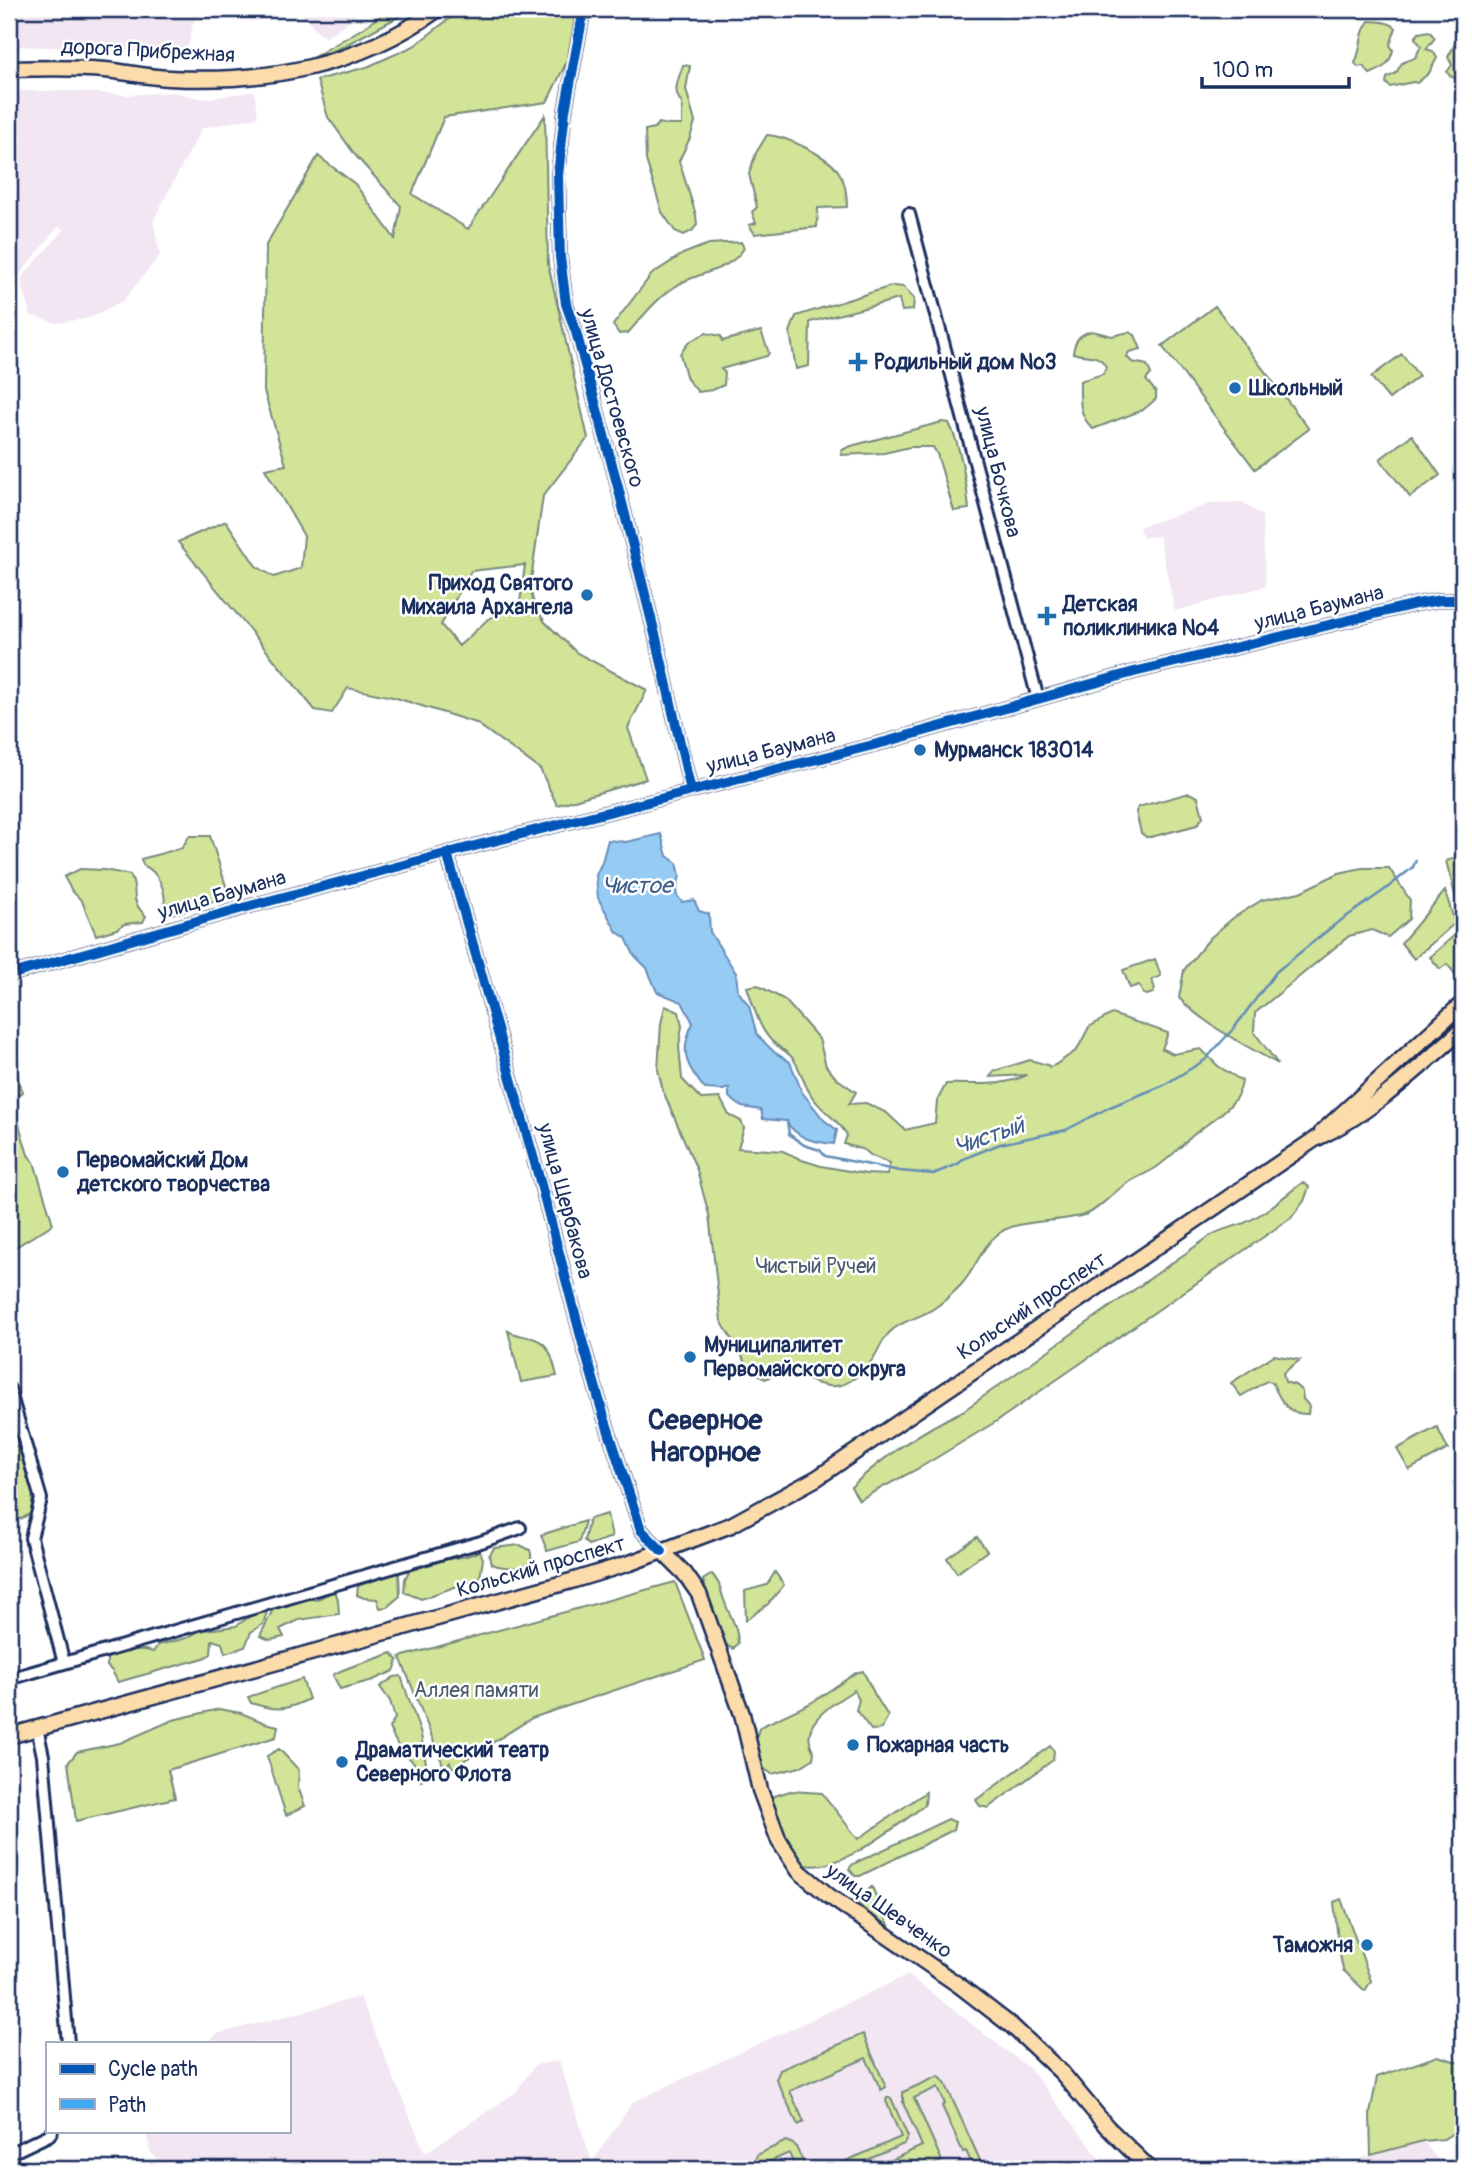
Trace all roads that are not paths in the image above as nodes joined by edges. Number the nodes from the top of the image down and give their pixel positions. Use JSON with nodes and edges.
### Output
{"nodes":[{"id":1,"x":438,"y":9,"type":"edge"},
{"id":2,"x":584,"y":9,"type":"edge"},
{"id":3,"x":9,"y":69,"type":"edge"},
{"id":4,"x":909,"y":214,"type":"dead end"},
{"id":5,"x":1463,"y":600,"type":"edge"},
{"id":6,"x":1038,"y":699,"type":"junction"},
{"id":7,"x":691,"y":791,"type":"junction"},
{"id":8,"x":447,"y":853,"type":"junction"},
{"id":9,"x":9,"y":975,"type":"edge"},
{"id":10,"x":1463,"y":1003,"type":"edge"},
{"id":11,"x":1463,"y":1029,"type":"edge"},
{"id":12,"x":1374,"y":1086,"type":"junction"},
{"id":13,"x":1384,"y":1099,"type":"junction"},
{"id":14,"x":1315,"y":1139,"type":"junction"},
{"id":15,"x":9,"y":1389,"type":"edge"},
{"id":16,"x":520,"y":1528,"type":"dead end"},
{"id":17,"x":662,"y":1550,"type":"junction"},
{"id":18,"x":64,"y":1663,"type":"junction"},
{"id":19,"x":9,"y":1679,"type":"edge"},
{"id":20,"x":37,"y":1728,"type":"junction"},
{"id":21,"x":9,"y":1736,"type":"edge"},
{"id":22,"x":68,"y":2042,"type":"edge"},
{"id":23,"x":51,"y":2132,"type":"edge"},
{"id":24,"x":9,"y":2154,"type":"edge"},
{"id":25,"x":1150,"y":2169,"type":"edge"}],
"edges":[{"from":1,"to":3,"type":"main road","name":"дорога Прибрежная"},
{"from":2,"to":7,"type":"street","name":"улица Достоевского"},
{"from":4,"to":6,"type":"street","name":"улица Бочкова"},
{"from":5,"to":6,"type":"street","name":"улица Баумана"},
{"from":6,"to":7,"type":"street","name":"улица Баумана"},
{"from":7,"to":8,"type":"street","name":"улица Баумана"},
{"from":8,"to":9,"type":"street","name":"улица Баумана"},
{"from":8,"to":17,"type":"street","name":"улица Щербакова"},
{"from":10,"to":12,"type":"main road","name":"Кольский проспект"},
{"from":11,"to":13,"type":"main road","name":"Кольский проспект"},
{"from":12,"to":13,"type":"main road"},
{"from":12,"to":14,"type":"main road","name":"Кольский проспект"},
{"from":13,"to":14,"type":"main road","name":"Кольский проспект"},
{"from":14,"to":17,"type":"main road","name":"Кольский проспект"},
{"from":15,"to":18,"type":"street"},
{"from":16,"to":18,"type":"street"},
{"from":17,"to":20,"type":"main road","name":"Кольский проспект"},
{"from":17,"to":25,"type":"main road","name":"улица Шевченко"},
{"from":18,"to":19,"type":"street"},
{"from":20,"to":21,"type":"main road","name":"Кольский проспект"},
{"from":20,"to":22,"type":"street"},
{"from":23,"to":24,"type":"street"}]}
